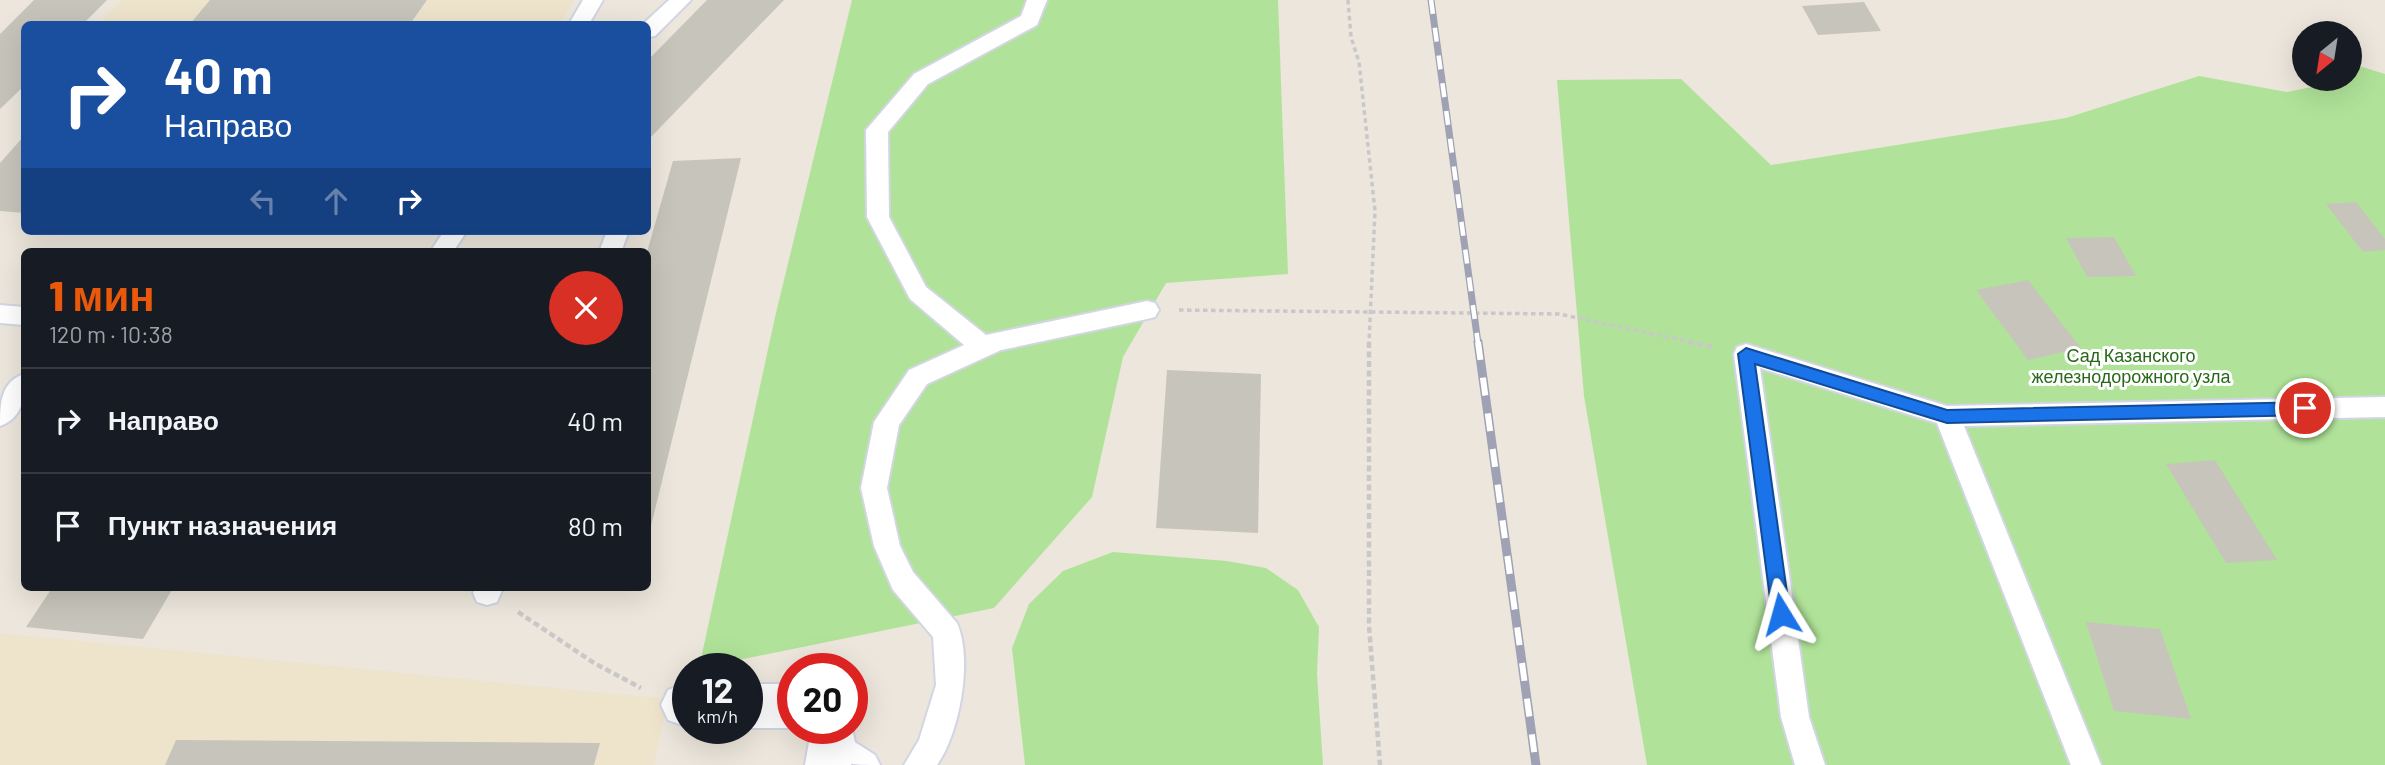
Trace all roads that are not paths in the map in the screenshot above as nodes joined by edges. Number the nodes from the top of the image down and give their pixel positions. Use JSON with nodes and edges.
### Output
{"nodes":[{"id":1,"x":593,"y":0,"type":"edge"},
{"id":2,"x":681,"y":0,"type":"edge"},
{"id":3,"x":1038,"y":0,"type":"edge"},
{"id":4,"x":581,"y":21,"type":"edge"},
{"id":5,"x":651,"y":28,"type":"edge"},
{"id":6,"x":1147,"y":310,"type":"road end"},
{"id":7,"x":0,"y":314,"type":"edge"},
{"id":8,"x":21,"y":316,"type":"edge"},
{"id":9,"x":983,"y":347,"type":"junction"},
{"id":10,"x":21,"y":388,"type":"edge"},
{"id":11,"x":2385,"y":407,"type":"edge"},
{"id":12,"x":0,"y":416,"type":"edge"},
{"id":13,"x":1947,"y":416,"type":"junction"},
{"id":14,"x":919,"y":765,"type":"edge"},
{"id":15,"x":1810,"y":765,"type":"edge"},
{"id":16,"x":2086,"y":765,"type":"edge"}],
"edges":[{"from":1,"to":4,"type":"lane"},
{"from":2,"to":5,"type":"lane"},
{"from":3,"to":9,"type":"lane"},
{"from":6,"to":9,"type":"lane"},
{"from":7,"to":8,"type":"lane"},
{"from":9,"to":14,"type":"lane"},
{"from":10,"to":12,"type":"lane"},
{"from":11,"to":13,"type":"lane"},
{"from":13,"to":15,"type":"lane"},
{"from":13,"to":16,"type":"lane"}]}
